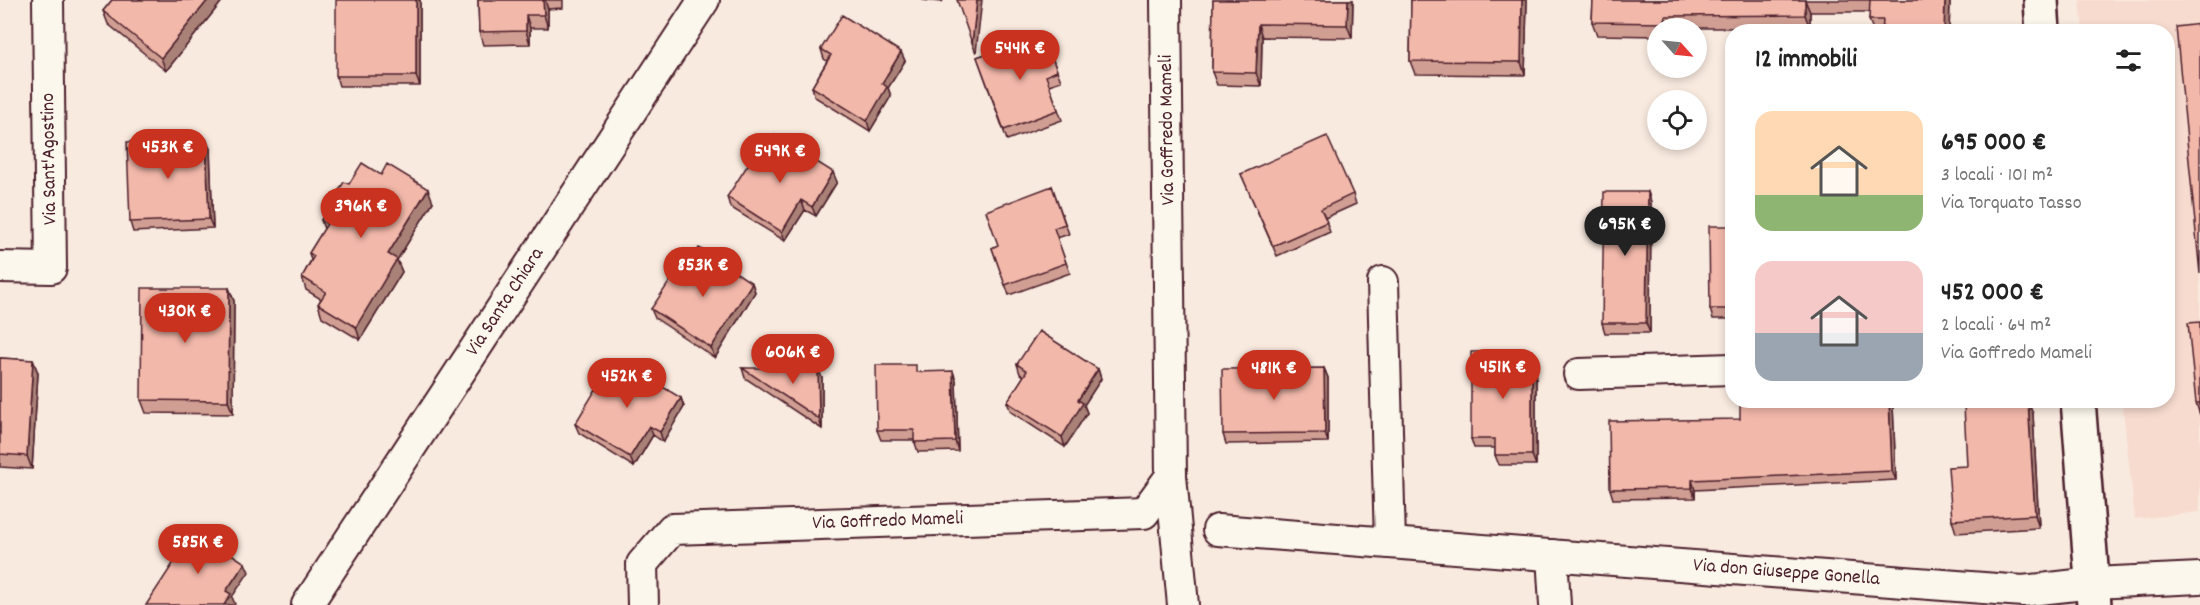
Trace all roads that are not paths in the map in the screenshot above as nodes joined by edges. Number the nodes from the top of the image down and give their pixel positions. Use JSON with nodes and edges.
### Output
{"nodes":[{"id":1,"x":48,"y":0,"type":"edge"},
{"id":2,"x":704,"y":0,"type":"edge"},
{"id":3,"x":1166,"y":0,"type":"edge"},
{"id":4,"x":2041,"y":0,"type":"edge"},
{"id":5,"x":2042,"y":24,"type":"edge"},
{"id":6,"x":0,"y":267,"type":"edge"},
{"id":7,"x":1383,"y":282,"type":"dead end"},
{"id":8,"x":1725,"y":369,"type":"edge"},
{"id":9,"x":1579,"y":374,"type":"dead end"},
{"id":10,"x":2079,"y":408,"type":"edge"},
{"id":11,"x":1171,"y":476,"type":"junction"},
{"id":12,"x":1218,"y":530,"type":"dead end"},
{"id":13,"x":1390,"y":543,"type":"junction"},
{"id":14,"x":1552,"y":555,"type":"junction"},
{"id":15,"x":2200,"y":578,"type":"edge"},
{"id":16,"x":2093,"y":594,"type":"edge"},
{"id":17,"x":307,"y":605,"type":"edge"},
{"id":18,"x":643,"y":605,"type":"edge"},
{"id":19,"x":1183,"y":605,"type":"edge"},
{"id":20,"x":1556,"y":605,"type":"edge"}],
"edges":[{"from":1,"to":6,"type":"street","name":"Via Sant'Agostino"},
{"from":2,"to":17,"type":"street","name":"Via Santa Chiara"},
{"from":3,"to":11,"type":"street","name":"Via Goffredo Mameli"},
{"from":4,"to":5,"type":"street"},
{"from":7,"to":13,"type":"street"},
{"from":8,"to":9,"type":"street"},
{"from":10,"to":16,"type":"street"},
{"from":11,"to":18,"type":"street","name":"Via Goffredo Mameli"},
{"from":11,"to":19,"type":"street","name":"Via Goffredo Mameli"},
{"from":12,"to":13,"type":"street","name":"Via don Giuseppe Gonella"},
{"from":13,"to":14,"type":"street","name":"Via don Giuseppe Gonella"},
{"from":14,"to":16,"type":"street","name":"Via don Giuseppe Gonella"},
{"from":14,"to":20,"type":"street"},
{"from":15,"to":16,"type":"street","name":"Via don Giuseppe Gonella"}]}
